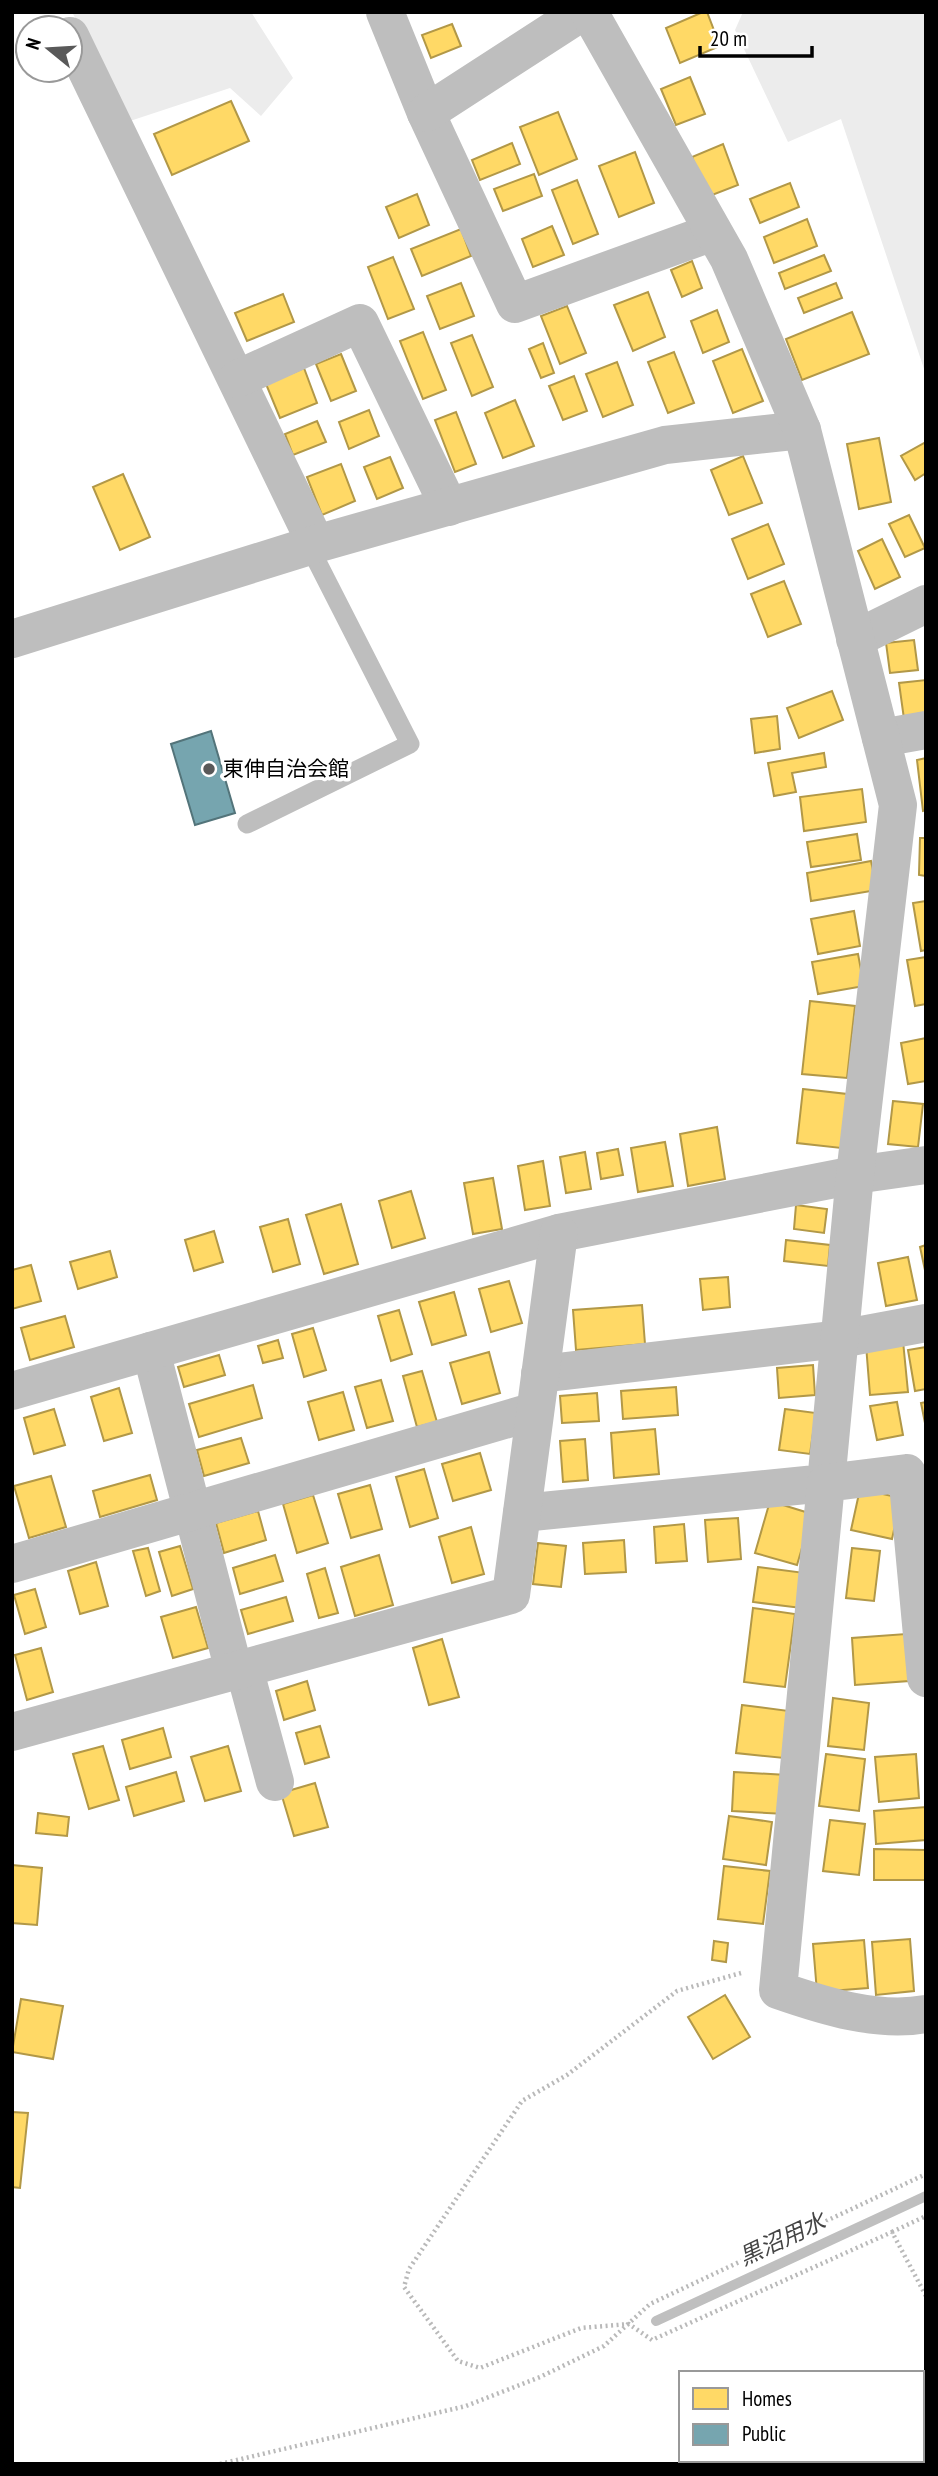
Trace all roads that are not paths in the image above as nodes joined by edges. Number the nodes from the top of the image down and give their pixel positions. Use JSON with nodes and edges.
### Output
{"nodes":[{"id":1,"x":385,"y":12,"type":"edge"},
{"id":2,"x":582,"y":12,"type":"edge"},
{"id":3,"x":589,"y":12,"type":"edge"},
{"id":4,"x":84,"y":65,"type":"edge"},
{"id":5,"x":426,"y":113,"type":"junction"},
{"id":6,"x":713,"y":233,"type":"junction"},
{"id":7,"x":237,"y":379,"type":"junction"},
{"id":8,"x":803,"y":430,"type":"junction"},
{"id":9,"x":449,"y":507,"type":"junction"},
{"id":10,"x":312,"y":545,"type":"junction"},
{"id":11,"x":926,"y":604,"type":"edge"},
{"id":12,"x":12,"y":639,"type":"edge"},
{"id":13,"x":855,"y":639,"type":"junction"},
{"id":14,"x":926,"y":730,"type":"edge"},
{"id":15,"x":881,"y":738,"type":"junction"},
{"id":16,"x":247,"y":824,"type":"dead end"},
{"id":17,"x":926,"y":1165,"type":"edge"},
{"id":18,"x":855,"y":1175,"type":"junction"},
{"id":19,"x":559,"y":1233,"type":"junction"},
{"id":20,"x":926,"y":1322,"type":"edge"},
{"id":21,"x":840,"y":1339,"type":"junction"},
{"id":22,"x":151,"y":1351,"type":"junction"},
{"id":23,"x":540,"y":1374,"type":"junction"},
{"id":24,"x":12,"y":1391,"type":"edge"},
{"id":25,"x":535,"y":1411,"type":"junction"},
{"id":26,"x":826,"y":1483,"type":"junction"},
{"id":27,"x":193,"y":1511,"type":"junction"},
{"id":28,"x":522,"y":1513,"type":"junction"},
{"id":29,"x":12,"y":1564,"type":"edge"},
{"id":30,"x":239,"y":1669,"type":"junction"},
{"id":31,"x":926,"y":1678,"type":"edge"},
{"id":32,"x":12,"y":1732,"type":"edge"},
{"id":33,"x":275,"y":1782,"type":"dead end"},
{"id":34,"x":926,"y":2014,"type":"edge"}],
"edges":[{"from":1,"to":5,"type":"street"},
{"from":2,"to":5,"type":"street"},
{"from":3,"to":6,"type":"street"},
{"from":4,"to":7,"type":"street"},
{"from":5,"to":6,"type":"street"},
{"from":6,"to":8,"type":"street"},
{"from":7,"to":9,"type":"street"},
{"from":7,"to":10,"type":"street"},
{"from":8,"to":9,"type":"street"},
{"from":8,"to":13,"type":"street"},
{"from":9,"to":10,"type":"street"},
{"from":10,"to":12,"type":"street"},
{"from":10,"to":16,"type":"lane"},
{"from":11,"to":13,"type":"street"},
{"from":13,"to":15,"type":"street"},
{"from":14,"to":15,"type":"street"},
{"from":15,"to":18,"type":"street"},
{"from":17,"to":18,"type":"street"},
{"from":18,"to":19,"type":"street"},
{"from":18,"to":21,"type":"street"},
{"from":19,"to":22,"type":"street"},
{"from":19,"to":23,"type":"street"},
{"from":20,"to":21,"type":"street"},
{"from":21,"to":23,"type":"street"},
{"from":21,"to":26,"type":"street"},
{"from":22,"to":24,"type":"street"},
{"from":22,"to":27,"type":"street"},
{"from":23,"to":25,"type":"street"},
{"from":25,"to":27,"type":"street"},
{"from":25,"to":28,"type":"street"},
{"from":26,"to":28,"type":"street"},
{"from":26,"to":31,"type":"street"},
{"from":26,"to":34,"type":"street"},
{"from":27,"to":29,"type":"street"},
{"from":27,"to":30,"type":"street"},
{"from":28,"to":30,"type":"street"},
{"from":30,"to":32,"type":"street"},
{"from":30,"to":33,"type":"street"}]}
